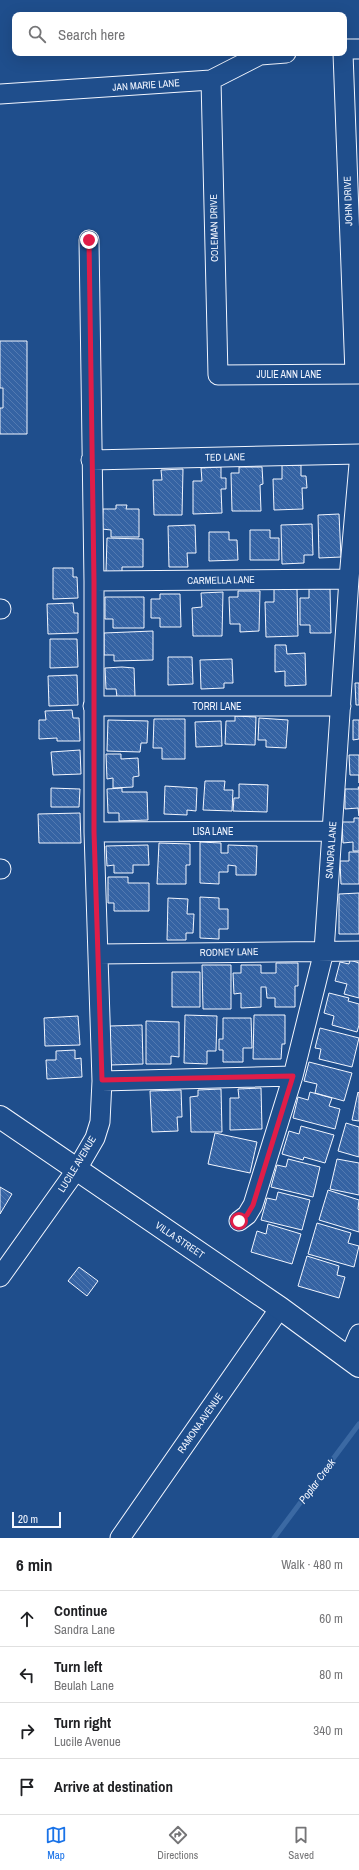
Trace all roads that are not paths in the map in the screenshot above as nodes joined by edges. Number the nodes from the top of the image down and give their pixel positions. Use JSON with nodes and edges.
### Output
{"nodes":[{"id":1,"x":347,"y":49,"type":"edge"},
{"id":2,"x":359,"y":49,"type":"edge"},
{"id":3,"x":258,"y":56,"type":"edge"},
{"id":4,"x":343,"y":56,"type":"edge"},
{"id":5,"x":210,"y":80,"type":"junction"},
{"id":6,"x":0,"y":94,"type":"edge"},
{"id":7,"x":89,"y":240,"type":"dead end"},
{"id":8,"x":357,"y":374,"type":"edge"},
{"id":9,"x":218,"y":375,"type":"joint"},
{"id":10,"x":359,"y":454,"type":"edge"},
{"id":11,"x":91,"y":460,"type":"junction"},
{"id":12,"x":359,"y":464,"type":"edge"},
{"id":13,"x":349,"y":579,"type":"junction"},
{"id":14,"x":94,"y":582,"type":"junction"},
{"id":15,"x":93,"y":706,"type":"junction"},
{"id":16,"x":341,"y":706,"type":"junction"},
{"id":17,"x":332,"y":831,"type":"junction"},
{"id":18,"x":94,"y":832,"type":"junction"},
{"id":19,"x":324,"y":951,"type":"junction"},
{"id":20,"x":359,"y":951,"type":"edge"},
{"id":21,"x":99,"y":954,"type":"junction"},
{"id":22,"x":293,"y":1076,"type":"junction"},
{"id":23,"x":102,"y":1080,"type":"junction"},
{"id":24,"x":0,"y":1117,"type":"edge"},
{"id":25,"x":77,"y":1169,"type":"junction"},
{"id":26,"x":239,"y":1221,"type":"dead end"},
{"id":27,"x":0,"y":1277,"type":"edge"},
{"id":28,"x":280,"y":1308,"type":"junction"},
{"id":29,"x":359,"y":1334,"type":"edge"},
{"id":30,"x":354,"y":1362,"type":"edge"},
{"id":31,"x":120,"y":1538,"type":"edge"}],
"edges":[{"from":1,"to":2,"type":"street"},
{"from":3,"to":5,"type":"street","name":"JAN MARIE LANE"},
{"from":4,"to":8,"type":"street","name":"JOHN DRIVE"},
{"from":5,"to":6,"type":"street","name":"JAN MARIE LANE"},
{"from":5,"to":9,"type":"street","name":"COLEMAN DRIVE"},
{"from":7,"to":11,"type":"street","name":"LUCILE AVENUE"},
{"from":8,"to":9,"type":"street","name":"JULIE ANN LANE"},
{"from":10,"to":11,"type":"street","name":"TED LANE"},
{"from":11,"to":14,"type":"street","name":"LUCILE AVENUE"},
{"from":12,"to":13,"type":"street","name":"SANDRA LANE"},
{"from":13,"to":14,"type":"street","name":"CARMELLA LANE"},
{"from":13,"to":16,"type":"street","name":"SANDRA LANE"},
{"from":14,"to":15,"type":"street","name":"LUCILE AVENUE"},
{"from":15,"to":16,"type":"street","name":"TORRI LANE"},
{"from":15,"to":18,"type":"street","name":"LUCILE AVENUE"},
{"from":16,"to":17,"type":"street","name":"SANDRA LANE"},
{"from":17,"to":18,"type":"street","name":"LISA LANE"},
{"from":17,"to":19,"type":"street","name":"SANDRA LANE"},
{"from":18,"to":21,"type":"street","name":"LUCILE AVENUE"},
{"from":19,"to":20,"type":"street","name":"RODNEY LANE"},
{"from":19,"to":21,"type":"street","name":"RODNEY LANE"},
{"from":19,"to":22,"type":"street","name":"SANDRA LANE"},
{"from":21,"to":23,"type":"street","name":"LUCILE AVENUE"},
{"from":22,"to":23,"type":"street"},
{"from":22,"to":26,"type":"street","name":"SANDRA LANE"},
{"from":23,"to":25,"type":"street","name":"LUCILE AVENUE"},
{"from":24,"to":25,"type":"main road","name":"VILLA STREET"},
{"from":25,"to":27,"type":"street","name":"LUCILE AVENUE"},
{"from":25,"to":28,"type":"main road","name":"VILLA STREET"},
{"from":28,"to":30,"type":"main road","name":"VILLA STREET"},
{"from":28,"to":31,"type":"street","name":"RAMONA AVENUE"},
{"from":29,"to":30,"type":"street"}]}
